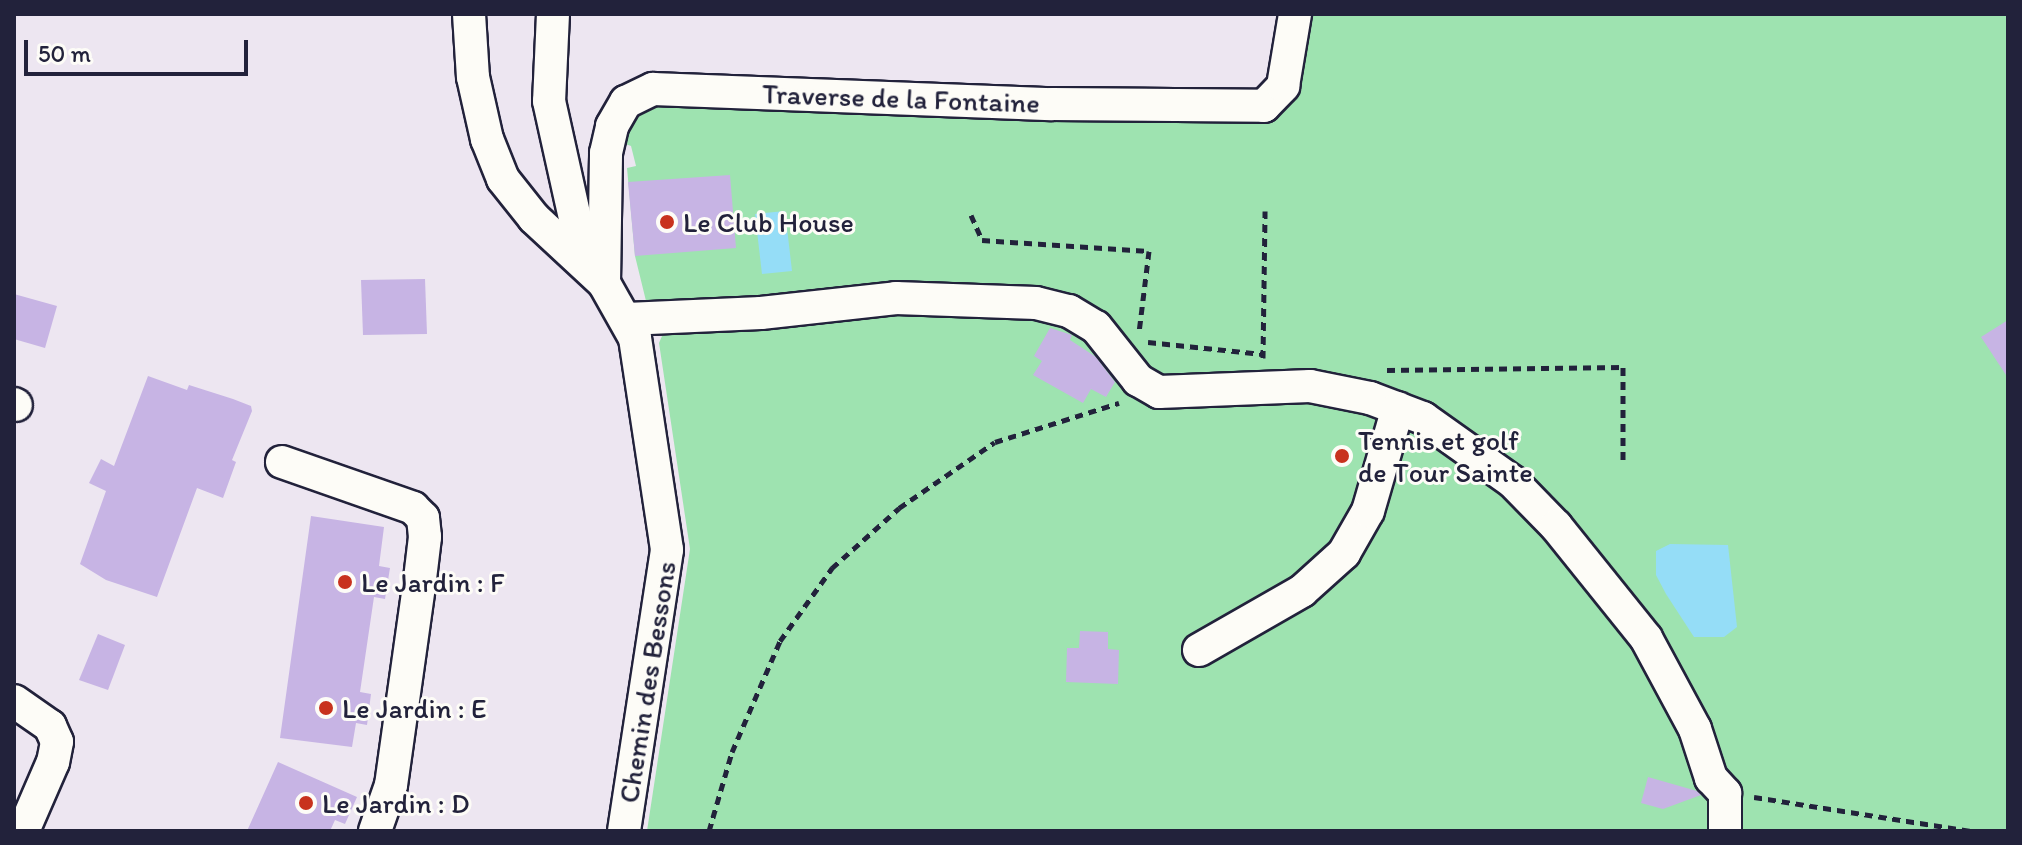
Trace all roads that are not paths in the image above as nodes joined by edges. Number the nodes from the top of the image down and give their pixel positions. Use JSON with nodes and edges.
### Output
{"nodes":[{"id":1,"x":469,"y":14,"type":"edge"},
{"id":2,"x":553,"y":14,"type":"edge"},
{"id":3,"x":1295,"y":14,"type":"edge"},
{"id":4,"x":594,"y":274,"type":"junction"},
{"id":5,"x":627,"y":319,"type":"junction"},
{"id":6,"x":1398,"y":408,"type":"junction"},
{"id":7,"x":282,"y":462,"type":"dead end"},
{"id":8,"x":1199,"y":650,"type":"dead end"},
{"id":9,"x":14,"y":701,"type":"edge"},
{"id":10,"x":23,"y":831,"type":"edge"},
{"id":11,"x":375,"y":831,"type":"edge"},
{"id":12,"x":624,"y":831,"type":"edge"},
{"id":13,"x":1725,"y":831,"type":"edge"}],
"edges":[{"from":1,"to":4,"type":"street","name":"Chemin des Bessons"},
{"from":2,"to":4,"type":"street"},
{"from":3,"to":4,"type":"street","name":"Traverse de la Fontaine"},
{"from":4,"to":5,"type":"street","name":"Chemin des Bessons"},
{"from":5,"to":6,"type":"street"},
{"from":5,"to":12,"type":"street","name":"Chemin des Bessons"},
{"from":6,"to":8,"type":"street"},
{"from":6,"to":13,"type":"street"},
{"from":7,"to":11,"type":"street"},
{"from":9,"to":10,"type":"street"}]}
